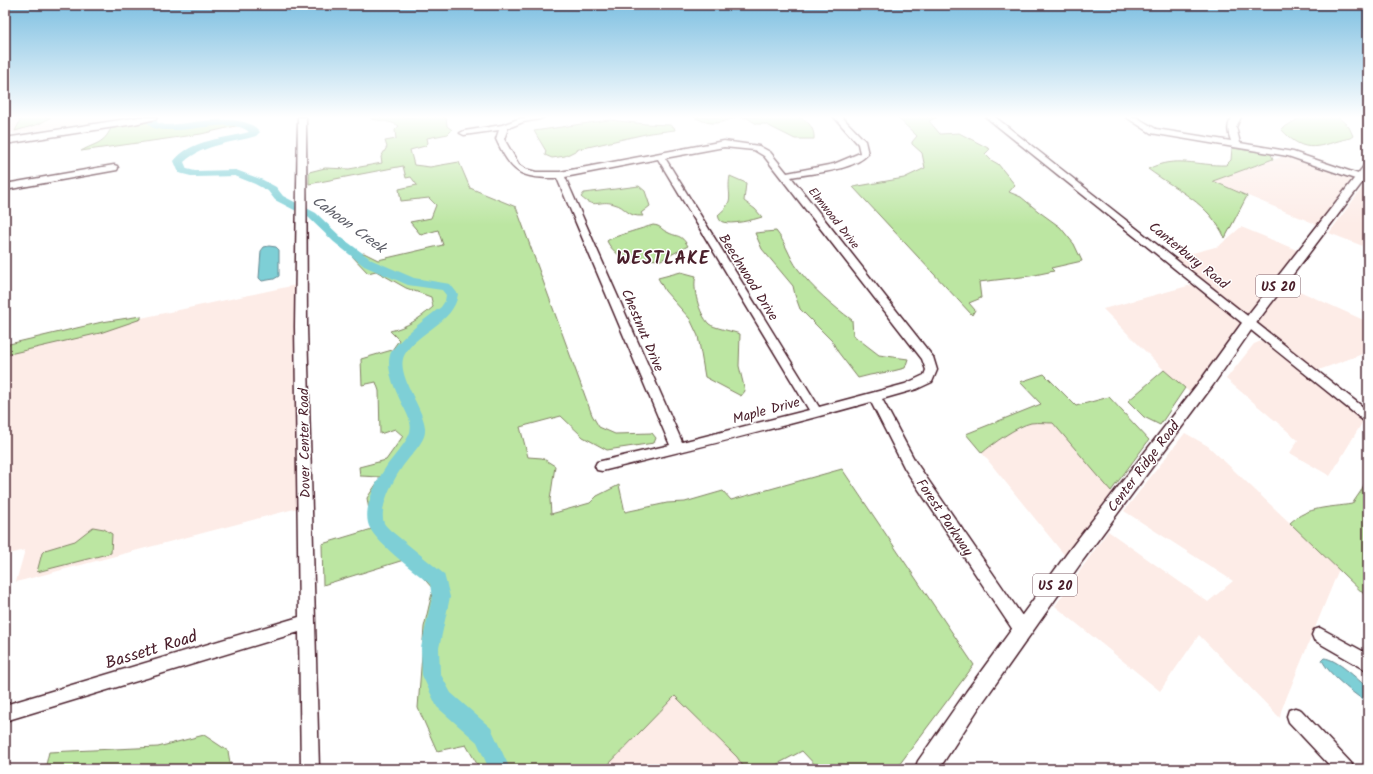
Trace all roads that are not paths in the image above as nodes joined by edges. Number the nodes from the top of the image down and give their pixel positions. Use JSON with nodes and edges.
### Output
{"nodes":[{"id":1,"x":302,"y":153,"type":"edge"},
{"id":2,"x":506,"y":153,"type":"edge"},
{"id":3,"x":675,"y":153,"type":"edge"},
{"id":4,"x":765,"y":153,"type":"edge"},
{"id":5,"x":864,"y":153,"type":"edge"},
{"id":6,"x":1035,"y":153,"type":"edge"},
{"id":7,"x":1285,"y":153,"type":"edge"},
{"id":8,"x":660,"y":156,"type":"junction"},
{"id":9,"x":114,"y":168,"type":"dead end"},
{"id":10,"x":1364,"y":173,"type":"edge"},
{"id":11,"x":560,"y":175,"type":"junction"},
{"id":12,"x":785,"y":176,"type":"junction"},
{"id":13,"x":5,"y":187,"type":"edge"},
{"id":14,"x":1249,"y":323,"type":"junction"},
{"id":15,"x":932,"y":371,"type":"joint"},
{"id":16,"x":875,"y":397,"type":"junction"},
{"id":17,"x":816,"y":412,"type":"junction"},
{"id":18,"x":1368,"y":418,"type":"edge"},
{"id":19,"x":678,"y":448,"type":"junction"},
{"id":20,"x":602,"y":466,"type":"dead end"},
{"id":21,"x":307,"y":622,"type":"junction"},
{"id":22,"x":1023,"y":631,"type":"junction"},
{"id":23,"x":1320,"y":635,"type":"dead end"},
{"id":24,"x":1368,"y":663,"type":"edge"},
{"id":25,"x":5,"y":713,"type":"edge"},
{"id":26,"x":1295,"y":716,"type":"dead end"},
{"id":27,"x":310,"y":769,"type":"edge"},
{"id":28,"x":926,"y":769,"type":"edge"},
{"id":29,"x":1345,"y":769,"type":"edge"}],
"edges":[{"from":1,"to":21,"type":"street","name":"Dover Center Road"},
{"from":2,"to":11,"type":"street"},
{"from":3,"to":8,"type":"street","name":"Elmwood Drive"},
{"from":4,"to":12,"type":"street","name":"Elmwood Drive"},
{"from":5,"to":12,"type":"street"},
{"from":6,"to":14,"type":"street","name":"Canterbury Road"},
{"from":7,"to":10,"type":"street"},
{"from":8,"to":11,"type":"street","name":"Elmwood Drive"},
{"from":8,"to":17,"type":"street","name":"Beechwood Drive"},
{"from":9,"to":13,"type":"street"},
{"from":10,"to":14,"type":"main road","name":"Center Ridge Road","number":"US 20"},
{"from":11,"to":19,"type":"street","name":"Chestnut Drive"},
{"from":12,"to":15,"type":"street","name":"Elmwood Drive"},
{"from":14,"to":18,"type":"street","name":"Canterbury Road"},
{"from":14,"to":22,"type":"main road","name":"Center Ridge Road","number":"US 20"},
{"from":15,"to":16,"type":"street","name":"Maple Drive"},
{"from":16,"to":17,"type":"street","name":"Maple Drive"},
{"from":16,"to":22,"type":"street","name":"Forest Parkway"},
{"from":17,"to":19,"type":"street","name":"Maple Drive"},
{"from":19,"to":20,"type":"street","name":"Maple Drive"},
{"from":21,"to":25,"type":"street","name":"Bassett Road"},
{"from":21,"to":27,"type":"street","name":"Dover Center Road"},
{"from":22,"to":28,"type":"main road","name":"Center Ridge Road","number":"US 20"},
{"from":23,"to":24,"type":"street"},
{"from":26,"to":29,"type":"street"}]}
